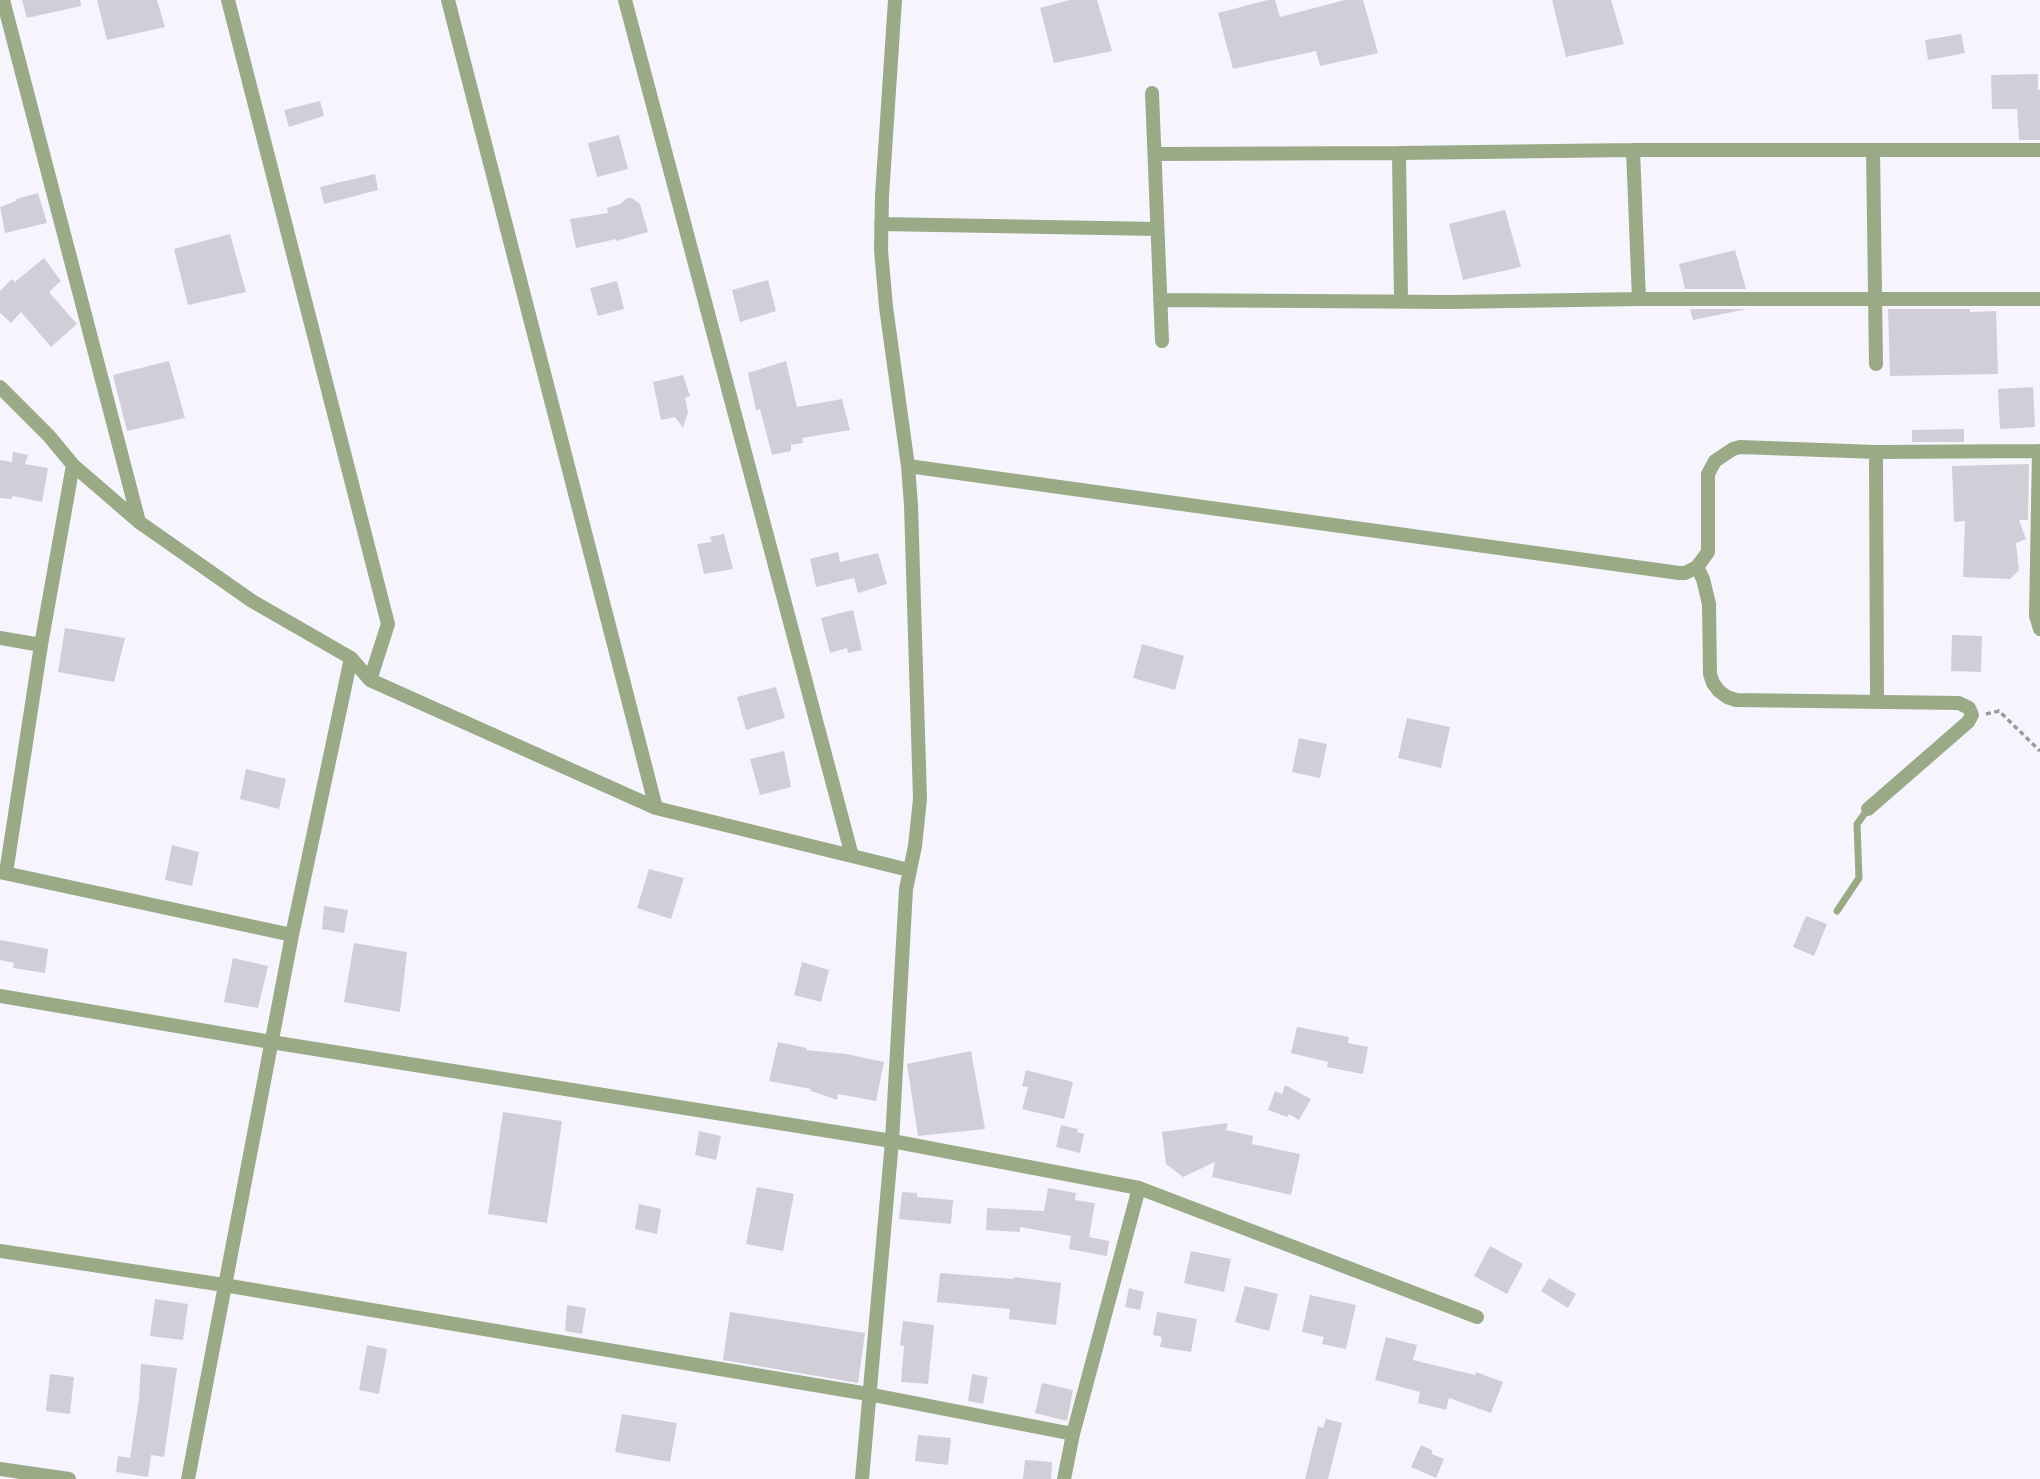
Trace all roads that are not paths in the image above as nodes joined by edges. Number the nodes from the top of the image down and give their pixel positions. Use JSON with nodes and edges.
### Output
{"nodes":[{"id":1,"x":3,"y":0,"type":"edge"},
{"id":2,"x":228,"y":0,"type":"edge"},
{"id":3,"x":448,"y":0,"type":"edge"},
{"id":4,"x":625,"y":0,"type":"edge"},
{"id":5,"x":895,"y":0,"type":"edge"},
{"id":6,"x":1152,"y":93,"type":"dead end"},
{"id":7,"x":1633,"y":150,"type":"junction"},
{"id":8,"x":1873,"y":150,"type":"junction"},
{"id":9,"x":2040,"y":150,"type":"edge"},
{"id":10,"x":1399,"y":153,"type":"junction"},
{"id":11,"x":1155,"y":154,"type":"junction"},
{"id":12,"x":881,"y":224,"type":"junction"},
{"id":13,"x":1157,"y":229,"type":"junction"},
{"id":14,"x":1639,"y":299,"type":"junction"},
{"id":15,"x":1875,"y":299,"type":"junction"},
{"id":16,"x":2040,"y":299,"type":"edge"},
{"id":17,"x":1160,"y":300,"type":"junction"},
{"id":18,"x":1401,"y":301,"type":"junction"},
{"id":19,"x":1162,"y":341,"type":"dead end"},
{"id":20,"x":1877,"y":364,"type":"dead end"},
{"id":21,"x":0,"y":387,"type":"edge"},
{"id":22,"x":2039,"y":451,"type":"edge"},
{"id":23,"x":1876,"y":452,"type":"junction"},
{"id":24,"x":73,"y":465,"type":"junction"},
{"id":25,"x":908,"y":466,"type":"junction"},
{"id":26,"x":139,"y":522,"type":"junction"},
{"id":27,"x":1697,"y":567,"type":"junction"},
{"id":28,"x":2040,"y":629,"type":"edge"},
{"id":29,"x":0,"y":638,"type":"edge"},
{"id":30,"x":41,"y":645,"type":"junction"},
{"id":31,"x":351,"y":659,"type":"junction"},
{"id":32,"x":370,"y":680,"type":"junction"},
{"id":33,"x":1877,"y":701,"type":"junction"},
{"id":34,"x":656,"y":808,"type":"junction"},
{"id":35,"x":1868,"y":809,"type":"joint"},
{"id":36,"x":852,"y":856,"type":"junction"},
{"id":37,"x":909,"y":870,"type":"junction"},
{"id":38,"x":3,"y":873,"type":"edge"},
{"id":39,"x":1837,"y":911,"type":"dead end"},
{"id":40,"x":292,"y":935,"type":"junction"},
{"id":41,"x":0,"y":996,"type":"edge"},
{"id":42,"x":271,"y":1042,"type":"junction"},
{"id":43,"x":892,"y":1141,"type":"junction"},
{"id":44,"x":1139,"y":1188,"type":"junction"},
{"id":45,"x":0,"y":1251,"type":"edge"},
{"id":46,"x":224,"y":1285,"type":"junction"},
{"id":47,"x":1477,"y":1317,"type":"dead end"},
{"id":48,"x":868,"y":1394,"type":"junction"},
{"id":49,"x":1073,"y":1434,"type":"junction"},
{"id":50,"x":0,"y":1469,"type":"edge"},
{"id":51,"x":69,"y":1479,"type":"edge"},
{"id":52,"x":188,"y":1479,"type":"edge"},
{"id":53,"x":862,"y":1479,"type":"edge"},
{"id":54,"x":1064,"y":1479,"type":"edge"}],
"edges":[{"from":1,"to":26,"type":"street"},
{"from":2,"to":32,"type":"street"},
{"from":3,"to":34,"type":"street"},
{"from":4,"to":36,"type":"street"},
{"from":5,"to":12,"type":"street"},
{"from":6,"to":11,"type":"street"},
{"from":7,"to":8,"type":"street"},
{"from":7,"to":10,"type":"street"},
{"from":7,"to":14,"type":"street"},
{"from":8,"to":9,"type":"street"},
{"from":8,"to":15,"type":"street"},
{"from":10,"to":11,"type":"street"},
{"from":10,"to":18,"type":"street"},
{"from":11,"to":13,"type":"street"},
{"from":12,"to":13,"type":"street"},
{"from":12,"to":25,"type":"street"},
{"from":13,"to":17,"type":"street"},
{"from":14,"to":15,"type":"street"},
{"from":14,"to":18,"type":"street"},
{"from":15,"to":16,"type":"street"},
{"from":15,"to":20,"type":"street"},
{"from":17,"to":18,"type":"street"},
{"from":17,"to":19,"type":"street"},
{"from":21,"to":24,"type":"street"},
{"from":22,"to":23,"type":"street"},
{"from":22,"to":28,"type":"street"},
{"from":23,"to":27,"type":"street"},
{"from":23,"to":33,"type":"street"},
{"from":24,"to":26,"type":"street"},
{"from":24,"to":30,"type":"street"},
{"from":25,"to":27,"type":"street"},
{"from":25,"to":37,"type":"street"},
{"from":26,"to":31,"type":"street"},
{"from":27,"to":33,"type":"street"},
{"from":29,"to":30,"type":"street"},
{"from":30,"to":38,"type":"street"},
{"from":31,"to":32,"type":"street"},
{"from":31,"to":40,"type":"street"},
{"from":32,"to":34,"type":"street"},
{"from":33,"to":35,"type":"street"},
{"from":34,"to":36,"type":"street"},
{"from":35,"to":39,"type":"lane"},
{"from":36,"to":37,"type":"street"},
{"from":37,"to":43,"type":"street"},
{"from":38,"to":40,"type":"street"},
{"from":40,"to":42,"type":"street"},
{"from":41,"to":42,"type":"street"},
{"from":42,"to":43,"type":"street"},
{"from":42,"to":46,"type":"street"},
{"from":43,"to":44,"type":"street"},
{"from":43,"to":48,"type":"street"},
{"from":44,"to":47,"type":"street"},
{"from":44,"to":49,"type":"street"},
{"from":45,"to":46,"type":"street"},
{"from":46,"to":48,"type":"street"},
{"from":46,"to":52,"type":"street"},
{"from":48,"to":49,"type":"street"},
{"from":48,"to":53,"type":"street"},
{"from":49,"to":54,"type":"street"},
{"from":50,"to":51,"type":"street"}]}
